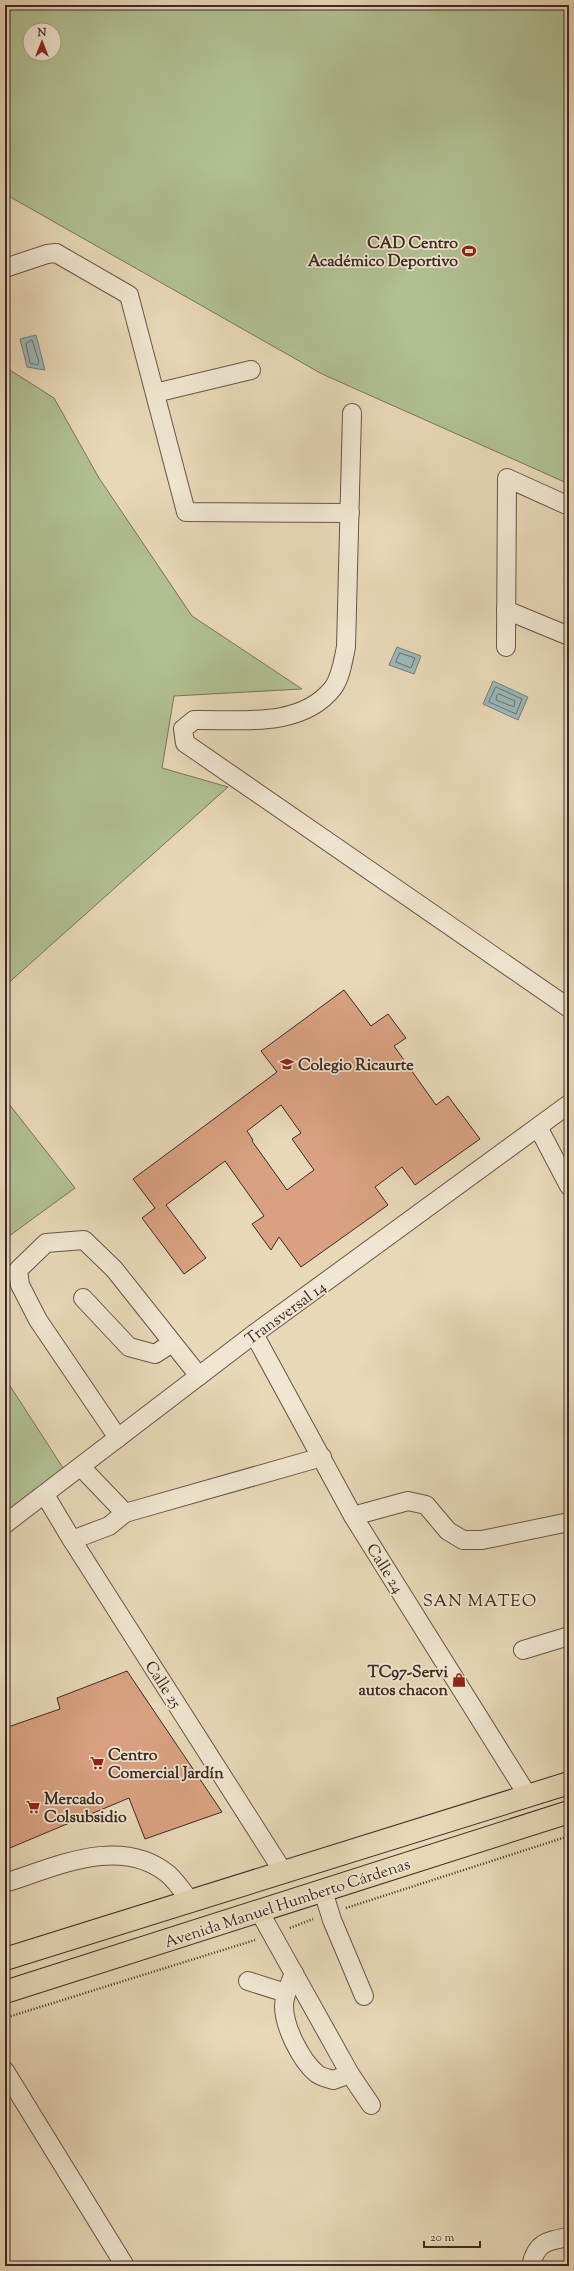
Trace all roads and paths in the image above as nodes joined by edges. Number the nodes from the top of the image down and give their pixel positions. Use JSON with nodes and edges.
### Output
{"nodes":[{"id":1,"x":5,"y":268,"type":"edge"},
{"id":2,"x":251,"y":370,"type":"dead end"},
{"id":3,"x":155,"y":393,"type":"junction"},
{"id":4,"x":352,"y":413,"type":"dead end"},
{"id":5,"x":569,"y":506,"type":"edge"},
{"id":6,"x":350,"y":513,"type":"junction"},
{"id":7,"x":506,"y":610,"type":"junction"},
{"id":8,"x":569,"y":636,"type":"edge"},
{"id":9,"x":506,"y":647,"type":"dead end"},
{"id":10,"x":569,"y":1008,"type":"edge"},
{"id":11,"x":569,"y":1104,"type":"edge"},
{"id":12,"x":538,"y":1127,"type":"junction"},
{"id":13,"x":569,"y":1186,"type":"edge"},
{"id":14,"x":83,"y":1298,"type":"dead end"},
{"id":15,"x":254,"y":1334,"type":"junction"},
{"id":16,"x":172,"y":1343,"type":"junction"},
{"id":17,"x":199,"y":1376,"type":"junction"},
{"id":18,"x":118,"y":1438,"type":"junction"},
{"id":19,"x":322,"y":1457,"type":"junction"},
{"id":20,"x":81,"y":1467,"type":"junction"},
{"id":21,"x":45,"y":1495,"type":"junction"},
{"id":22,"x":125,"y":1512,"type":"junction"},
{"id":23,"x":353,"y":1516,"type":"junction"},
{"id":24,"x":569,"y":1522,"type":"edge"},
{"id":25,"x":5,"y":1524,"type":"edge"},
{"id":26,"x":72,"y":1540,"type":"junction"},
{"id":27,"x":569,"y":1636,"type":"edge"},
{"id":28,"x":523,"y":1650,"type":"dead end"},
{"id":29,"x":569,"y":1783,"type":"edge"},
{"id":30,"x":528,"y":1796,"type":"junction"},
{"id":31,"x":569,"y":1812,"type":"edge"},
{"id":32,"x":284,"y":1873,"type":"junction"},
{"id":33,"x":5,"y":1883,"type":"edge"},
{"id":34,"x":323,"y":1891,"type":"junction"},
{"id":35,"x":191,"y":1902,"type":"junction"},
{"id":36,"x":259,"y":1911,"type":"junction"},
{"id":37,"x":5,"y":1959,"type":"edge"},
{"id":38,"x":294,"y":1973,"type":"junction"},
{"id":39,"x":248,"y":1981,"type":"dead end"},
{"id":40,"x":5,"y":1992,"type":"edge"},
{"id":41,"x":286,"y":1993,"type":"junction"},
{"id":42,"x":364,"y":1996,"type":"dead end"},
{"id":43,"x":5,"y":2070,"type":"edge"},
{"id":44,"x":350,"y":2074,"type":"junction"},
{"id":45,"x":371,"y":2106,"type":"dead end"},
{"id":46,"x":569,"y":2237,"type":"edge"},
{"id":47,"x":125,"y":2266,"type":"edge"},
{"id":48,"x":531,"y":2266,"type":"edge"}],
"edges":[{"from":1,"to":3,"type":"street"},
{"from":2,"to":3,"type":"street"},
{"from":3,"to":6,"type":"street"},
{"from":4,"to":6,"type":"street"},
{"from":5,"to":7,"type":"street"},
{"from":6,"to":10,"type":"street"},
{"from":7,"to":8,"type":"street"},
{"from":7,"to":9,"type":"street"},
{"from":11,"to":12,"type":"street","name":"Transversal 14"},
{"from":12,"to":13,"type":"street"},
{"from":12,"to":15,"type":"street","name":"Transversal 14"},
{"from":14,"to":16,"type":"street"},
{"from":15,"to":17,"type":"street","name":"Transversal 14"},
{"from":15,"to":19,"type":"street","name":"Calle 24"},
{"from":16,"to":17,"type":"street"},
{"from":16,"to":18,"type":"street"},
{"from":17,"to":18,"type":"street","name":"Transversal 14"},
{"from":18,"to":20,"type":"street","name":"Transversal 14"},
{"from":19,"to":22,"type":"street"},
{"from":19,"to":23,"type":"street","name":"Calle 24"},
{"from":20,"to":21,"type":"street","name":"Transversal 14"},
{"from":20,"to":22,"type":"street"},
{"from":21,"to":25,"type":"street","name":"Transversal 14"},
{"from":21,"to":26,"type":"street","name":"Calle 25"},
{"from":22,"to":26,"type":"street"},
{"from":23,"to":24,"type":"street"},
{"from":23,"to":30,"type":"street","name":"Calle 24"},
{"from":26,"to":32,"type":"street","name":"Calle 25"},
{"from":27,"to":28,"type":"street"},
{"from":29,"to":30,"type":"main road","name":"Avenida Manuel Humberto Cárdenas"},
{"from":30,"to":32,"type":"main road","name":"Avenida Manuel Humberto Cárdenas"},
{"from":31,"to":34,"type":"main road","name":"Avenida Manuel Humberto Cárdenas"},
{"from":32,"to":35,"type":"main road","name":"Avenida Manuel Humberto Cárdenas"},
{"from":33,"to":35,"type":"street"},
{"from":34,"to":36,"type":"main road","name":"Avenida Manuel Humberto Cárdenas"},
{"from":34,"to":42,"type":"street"},
{"from":35,"to":37,"type":"main road","name":"Avenida Manuel Humberto Cárdenas"},
{"from":36,"to":38,"type":"street"},
{"from":36,"to":40,"type":"main road","name":"Avenida Manuel Humberto Cárdenas"},
{"from":38,"to":41,"type":"street"},
{"from":38,"to":44,"type":"street"},
{"from":39,"to":41,"type":"street"},
{"from":41,"to":44,"type":"street"},
{"from":43,"to":47,"type":"street"},
{"from":44,"to":45,"type":"street"},
{"from":46,"to":48,"type":"street"}]}
